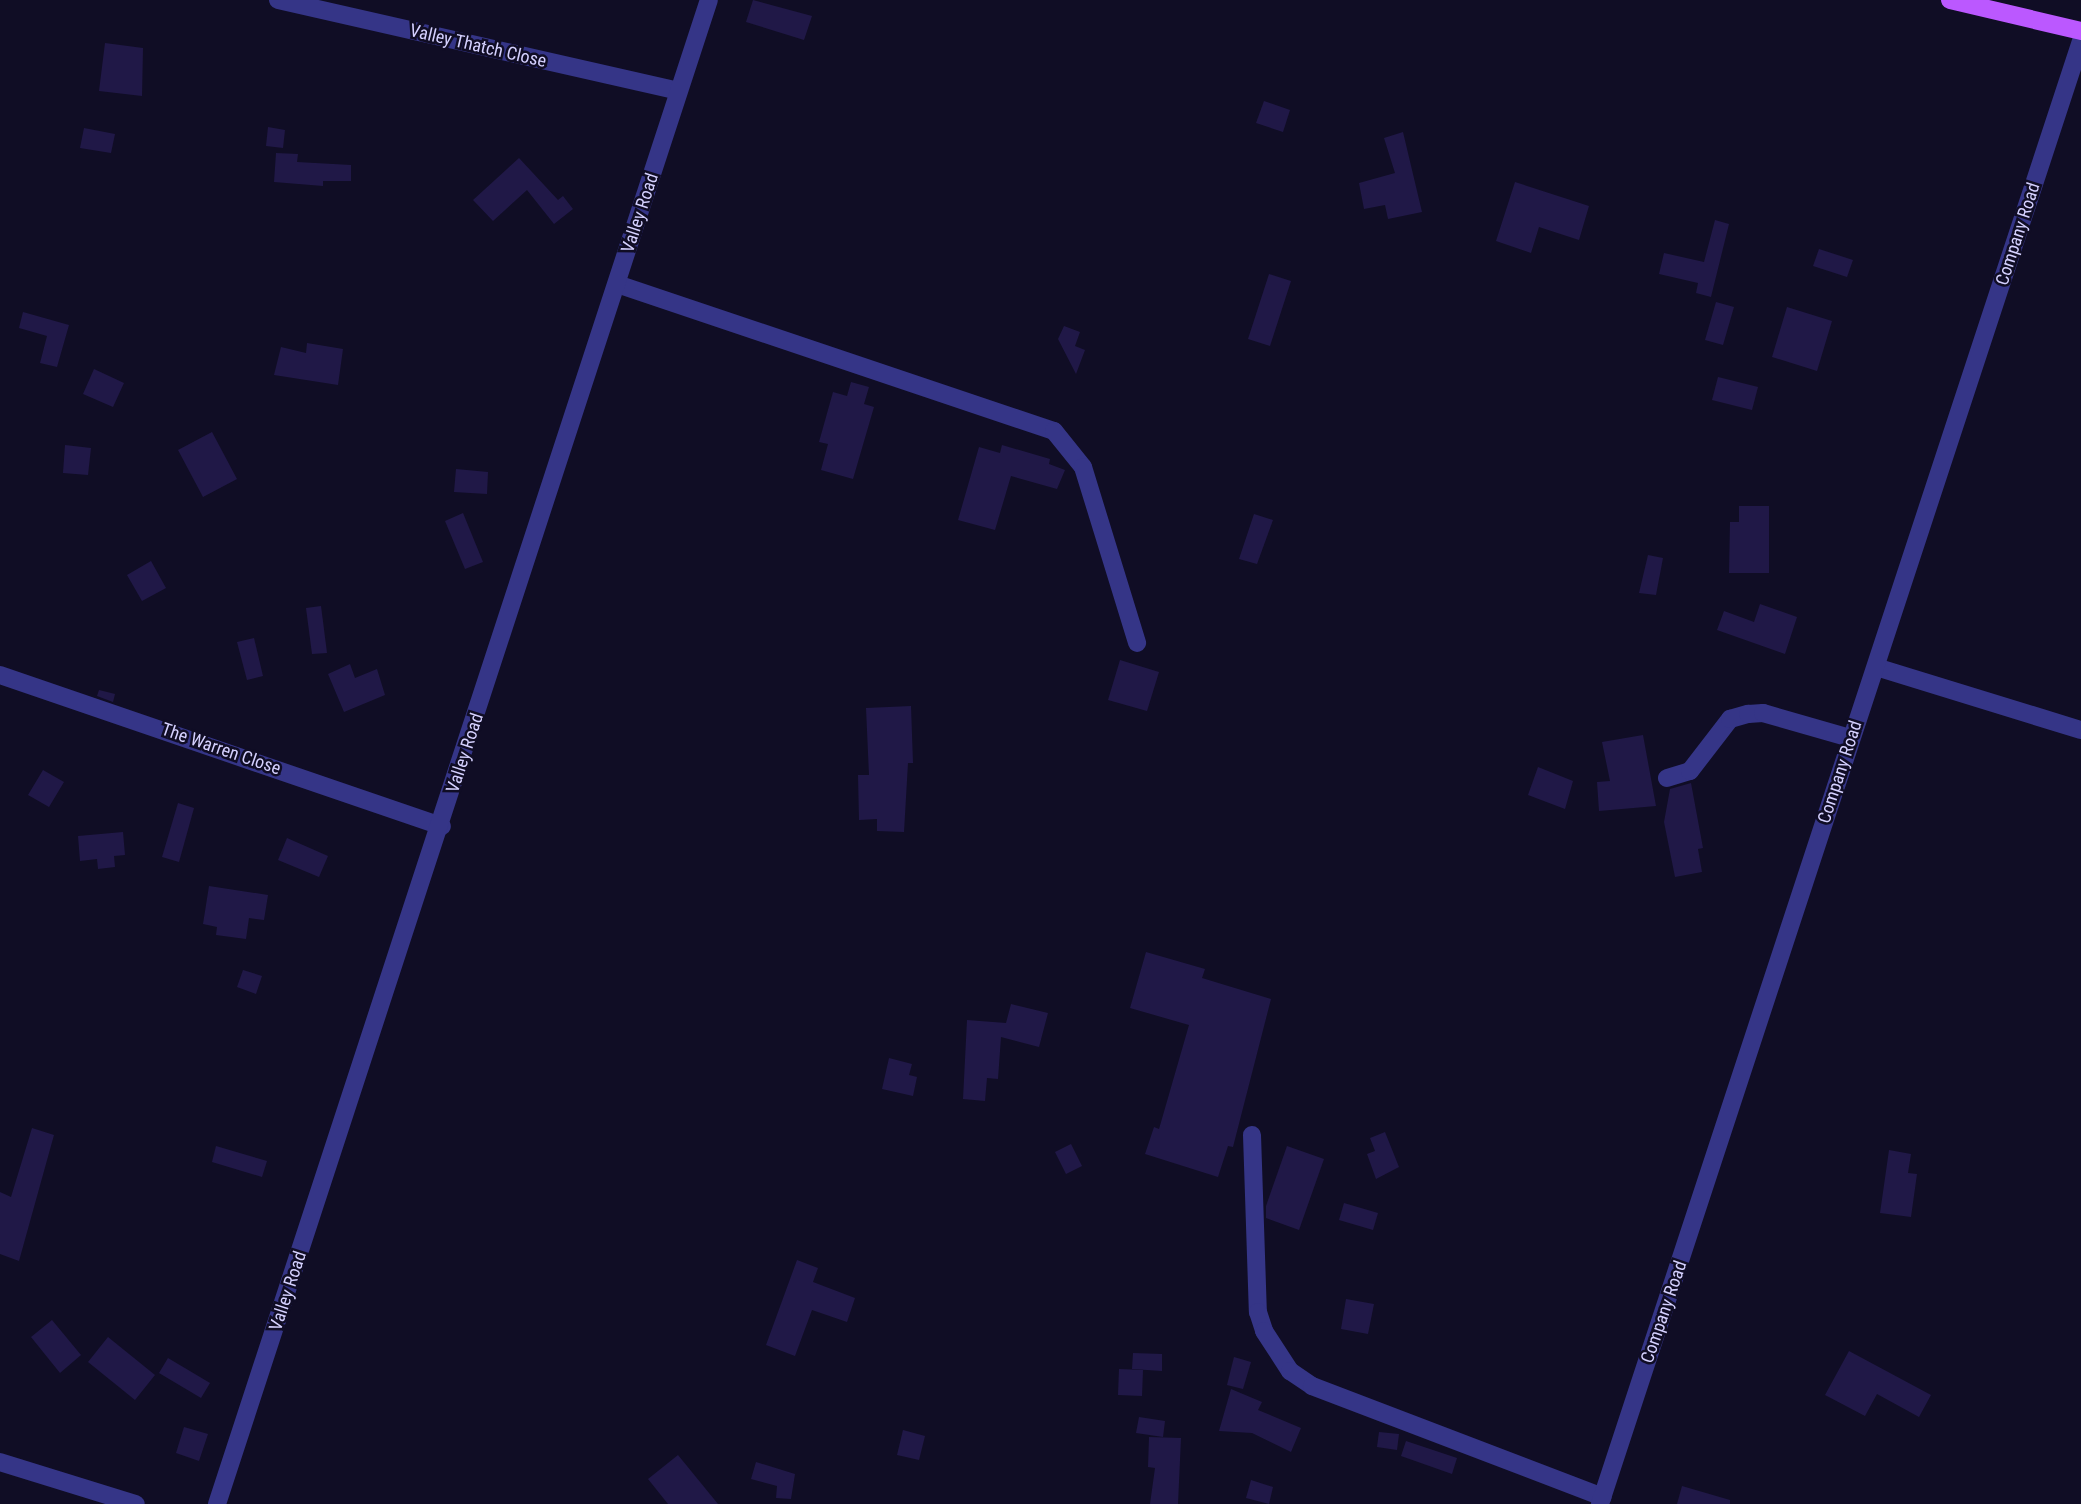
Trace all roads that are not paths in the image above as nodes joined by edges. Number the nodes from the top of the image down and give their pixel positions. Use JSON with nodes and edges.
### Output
{"nodes":[{"id":1,"x":278,"y":0,"type":"edge"},
{"id":2,"x":709,"y":0,"type":"edge"},
{"id":3,"x":1951,"y":0,"type":"edge"},
{"id":4,"x":2081,"y":32,"type":"edge"},
{"id":5,"x":2081,"y":41,"type":"edge"},
{"id":6,"x":678,"y":91,"type":"junction"},
{"id":7,"x":617,"y":284,"type":"junction"},
{"id":8,"x":1137,"y":643,"type":"dead end"},
{"id":9,"x":1876,"y":667,"type":"junction"},
{"id":10,"x":0,"y":675,"type":"edge"},
{"id":11,"x":2081,"y":730,"type":"edge"},
{"id":12,"x":1850,"y":738,"type":"junction"},
{"id":13,"x":1667,"y":778,"type":"dead end"},
{"id":14,"x":442,"y":826,"type":"junction"},
{"id":15,"x":1252,"y":1135,"type":"dead end"},
{"id":16,"x":0,"y":1461,"type":"edge"},
{"id":17,"x":1601,"y":1501,"type":"edge"},
{"id":18,"x":136,"y":1504,"type":"edge"},
{"id":19,"x":217,"y":1504,"type":"edge"}],
"edges":[{"from":1,"to":6,"type":"street","name":"Valley Thatch Close"},
{"from":2,"to":6,"type":"street","name":"Valley Road"},
{"from":3,"to":4,"type":"main road"},
{"from":5,"to":9,"type":"street","name":"Company Road"},
{"from":6,"to":7,"type":"street","name":"Valley Road"},
{"from":7,"to":8,"type":"street"},
{"from":7,"to":14,"type":"street","name":"Valley Road"},
{"from":9,"to":11,"type":"street"},
{"from":9,"to":12,"type":"street","name":"Company Road"},
{"from":10,"to":14,"type":"street","name":"The Warren Close"},
{"from":12,"to":13,"type":"street"},
{"from":12,"to":17,"type":"street","name":"Company Road"},
{"from":14,"to":19,"type":"street","name":"Valley Road"},
{"from":15,"to":17,"type":"street"},
{"from":16,"to":18,"type":"street"}]}
